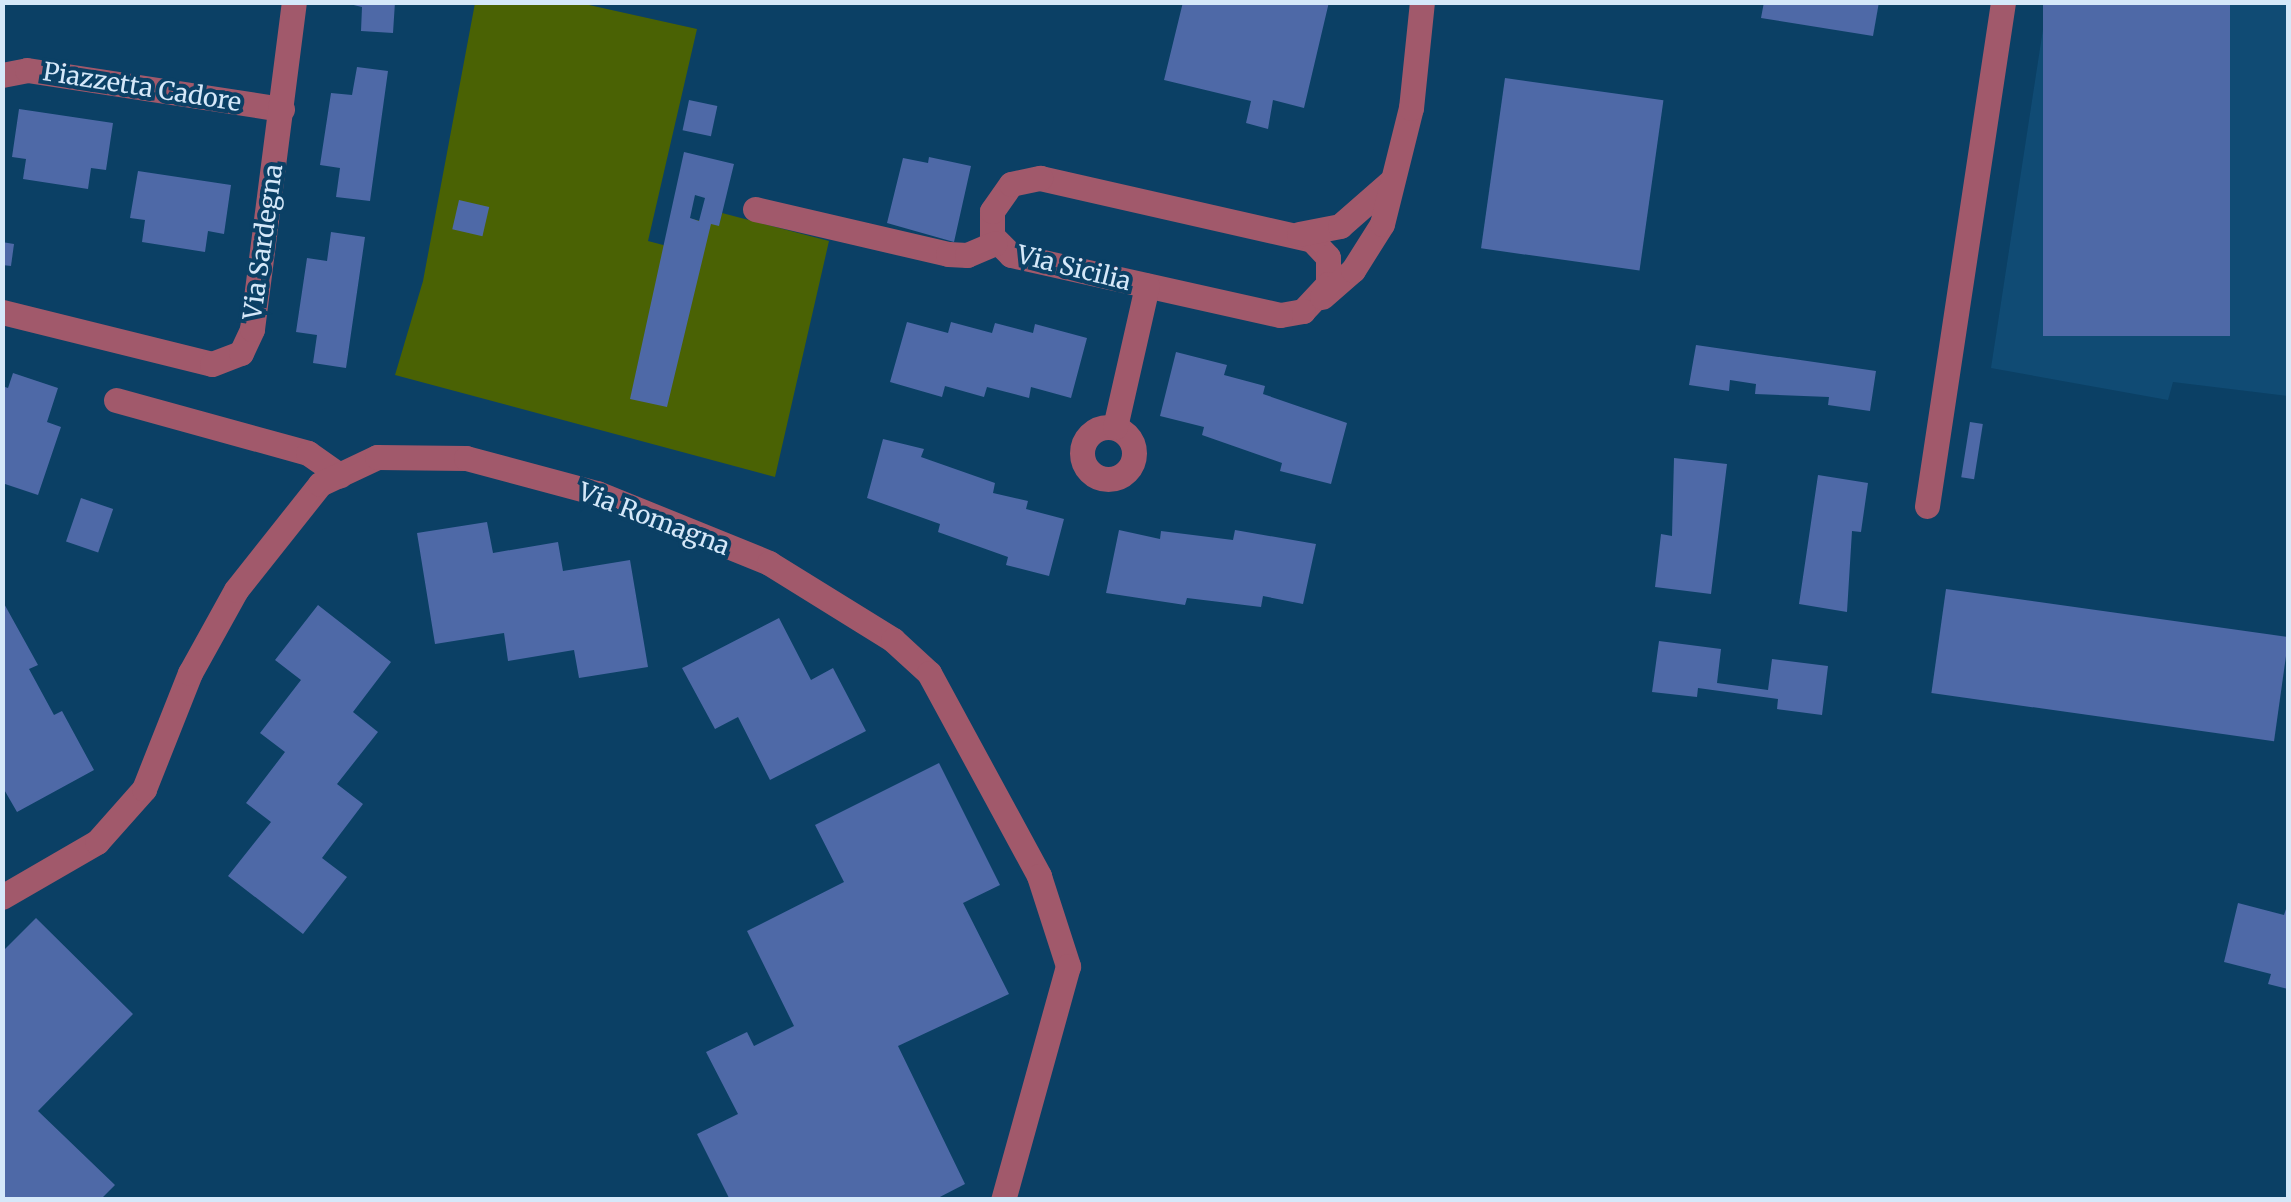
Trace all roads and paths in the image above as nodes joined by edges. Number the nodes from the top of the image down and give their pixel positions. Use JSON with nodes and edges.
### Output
{"nodes":[{"id":1,"x":294,"y":2,"type":"edge"},
{"id":2,"x":1422,"y":2,"type":"edge"},
{"id":3,"x":2002,"y":2,"type":"edge"},
{"id":4,"x":2,"y":75,"type":"edge"},
{"id":5,"x":282,"y":109,"type":"junction"},
{"id":6,"x":1393,"y":178,"type":"junction"},
{"id":7,"x":755,"y":210,"type":"dead end"},
{"id":8,"x":1292,"y":234,"type":"junction"},
{"id":9,"x":996,"y":243,"type":"junction"},
{"id":10,"x":1147,"y":286,"type":"junction"},
{"id":11,"x":1322,"y":297,"type":"junction"},
{"id":12,"x":2,"y":312,"type":"edge"},
{"id":13,"x":116,"y":400,"type":"dead end"},
{"id":14,"x":1115,"y":428,"type":"dead end"},
{"id":15,"x":340,"y":475,"type":"junction"},
{"id":16,"x":1927,"y":506,"type":"dead end"},
{"id":17,"x":2,"y":897,"type":"edge"},
{"id":18,"x":1004,"y":1200,"type":"edge"}],
"edges":[{"from":1,"to":5,"type":"street","name":"Via Sardegna"},
{"from":2,"to":6,"type":"street","name":"Via Sicilia"},
{"from":3,"to":16,"type":"street"},
{"from":4,"to":5,"type":"street","name":"Piazzetta Cadore"},
{"from":5,"to":12,"type":"street","name":"Via Sardegna"},
{"from":6,"to":8,"type":"street","name":"Via Sicilia"},
{"from":6,"to":11,"type":"street","name":"Via Sicilia"},
{"from":7,"to":9,"type":"street"},
{"from":8,"to":9,"type":"street","name":"Via Sicilia"},
{"from":8,"to":11,"type":"street","name":"Via Sicilia"},
{"from":9,"to":10,"type":"street","name":"Via Sicilia"},
{"from":10,"to":11,"type":"street","name":"Via Sicilia"},
{"from":10,"to":14,"type":"street"},
{"from":13,"to":15,"type":"street"},
{"from":15,"to":17,"type":"street","name":"Via Romagna"},
{"from":15,"to":18,"type":"street","name":"Via Romagna"}]}
